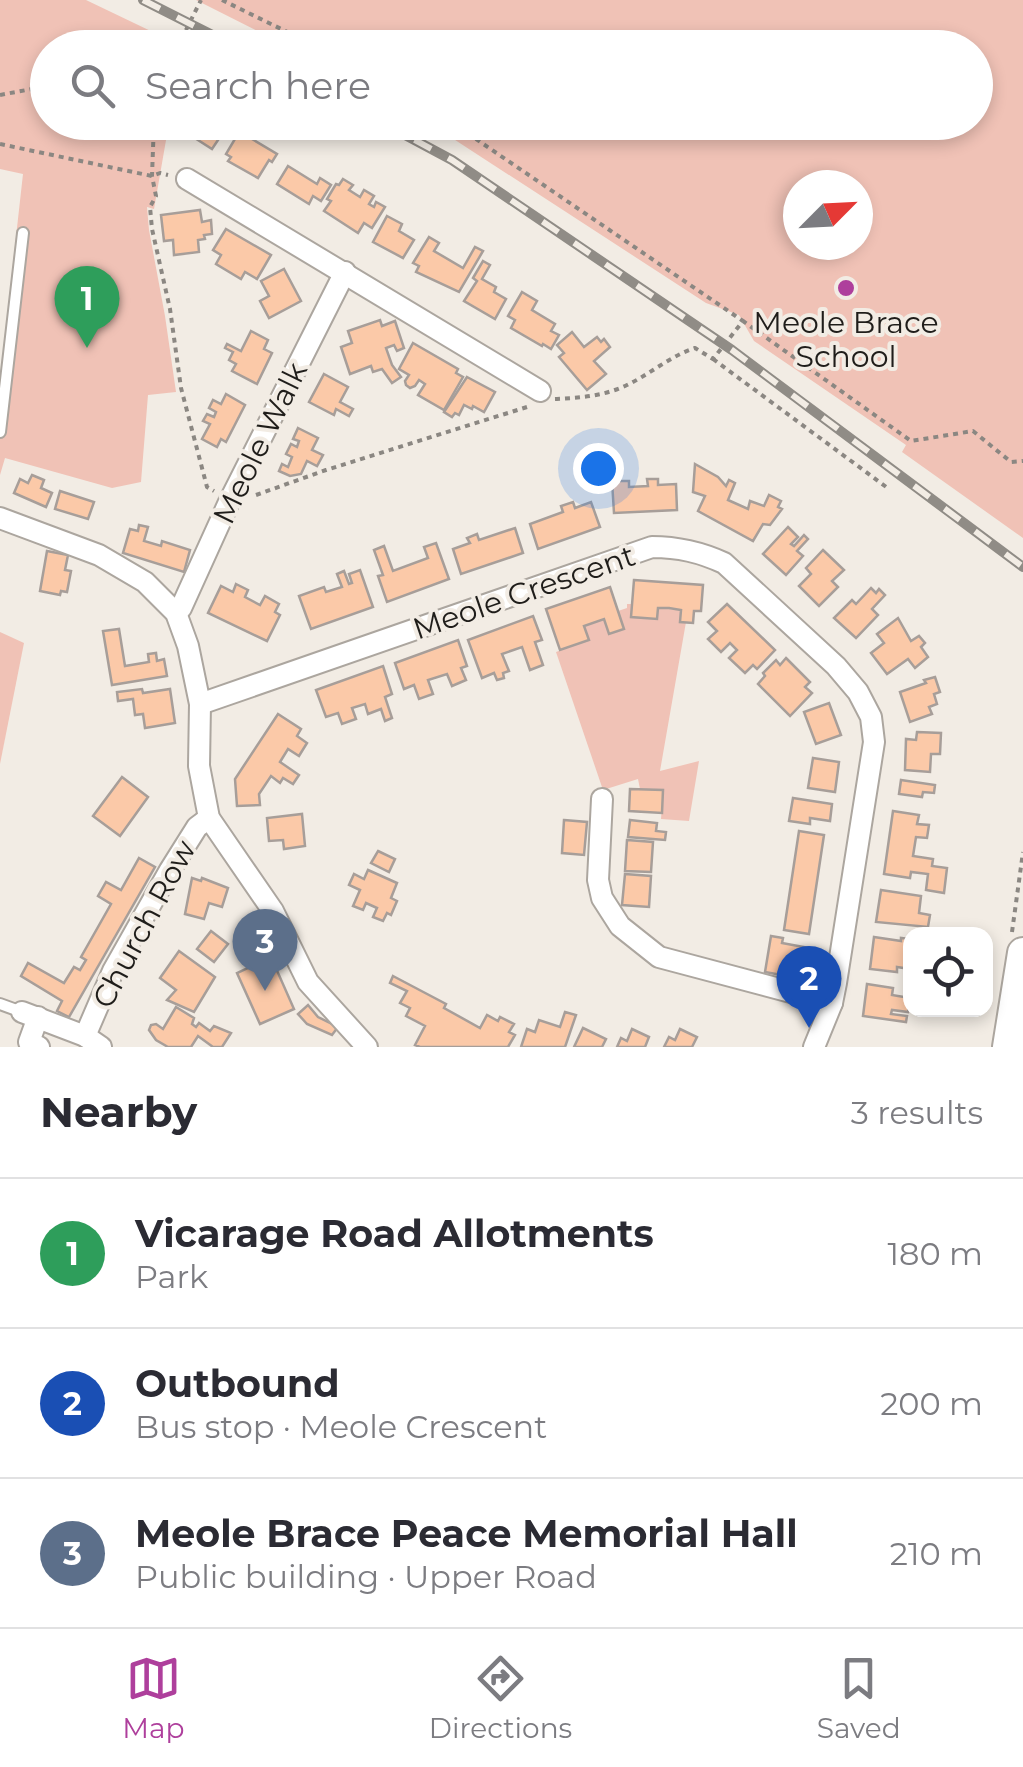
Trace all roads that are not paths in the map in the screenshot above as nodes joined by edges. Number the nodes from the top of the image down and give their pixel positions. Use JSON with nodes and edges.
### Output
{"nodes":[{"id":1,"x":187,"y":179,"type":"dead end"},
{"id":2,"x":23,"y":233,"type":"dead end"},
{"id":3,"x":345,"y":272,"type":"junction"},
{"id":4,"x":538,"y":400,"type":"road end"},
{"id":5,"x":0,"y":432,"type":"edge"},
{"id":6,"x":0,"y":518,"type":"edge"},
{"id":7,"x":176,"y":613,"type":"junction"},
{"id":8,"x":200,"y":704,"type":"junction"},
{"id":9,"x":602,"y":799,"type":"dead end"},
{"id":10,"x":209,"y":818,"type":"junction"},
{"id":11,"x":1023,"y":953,"type":"edge"},
{"id":12,"x":832,"y":1003,"type":"junction"},
{"id":13,"x":0,"y":1004,"type":"edge"},
{"id":14,"x":30,"y":1014,"type":"junction"},
{"id":15,"x":93,"y":1041,"type":"edge"},
{"id":16,"x":39,"y":1047,"type":"edge"},
{"id":17,"x":367,"y":1047,"type":"edge"},
{"id":18,"x":814,"y":1047,"type":"edge"},
{"id":19,"x":1008,"y":1047,"type":"edge"}],
"edges":[{"from":1,"to":3,"type":"street"},
{"from":2,"to":5,"type":"lane"},
{"from":3,"to":4,"type":"street"},
{"from":3,"to":7,"type":"street","name":"Meole Walk"},
{"from":6,"to":7,"type":"street"},
{"from":7,"to":8,"type":"street"},
{"from":8,"to":10,"type":"street"},
{"from":8,"to":12,"type":"street","name":"Meole Crescent"},
{"from":9,"to":12,"type":"street"},
{"from":10,"to":15,"type":"street","name":"Church Row"},
{"from":10,"to":17,"type":"street"},
{"from":11,"to":19,"type":"main road"},
{"from":12,"to":18,"type":"street","name":"Meole Crescent"},
{"from":13,"to":14,"type":"lane"},
{"from":14,"to":15,"type":"street"},
{"from":14,"to":16,"type":"street"}]}
